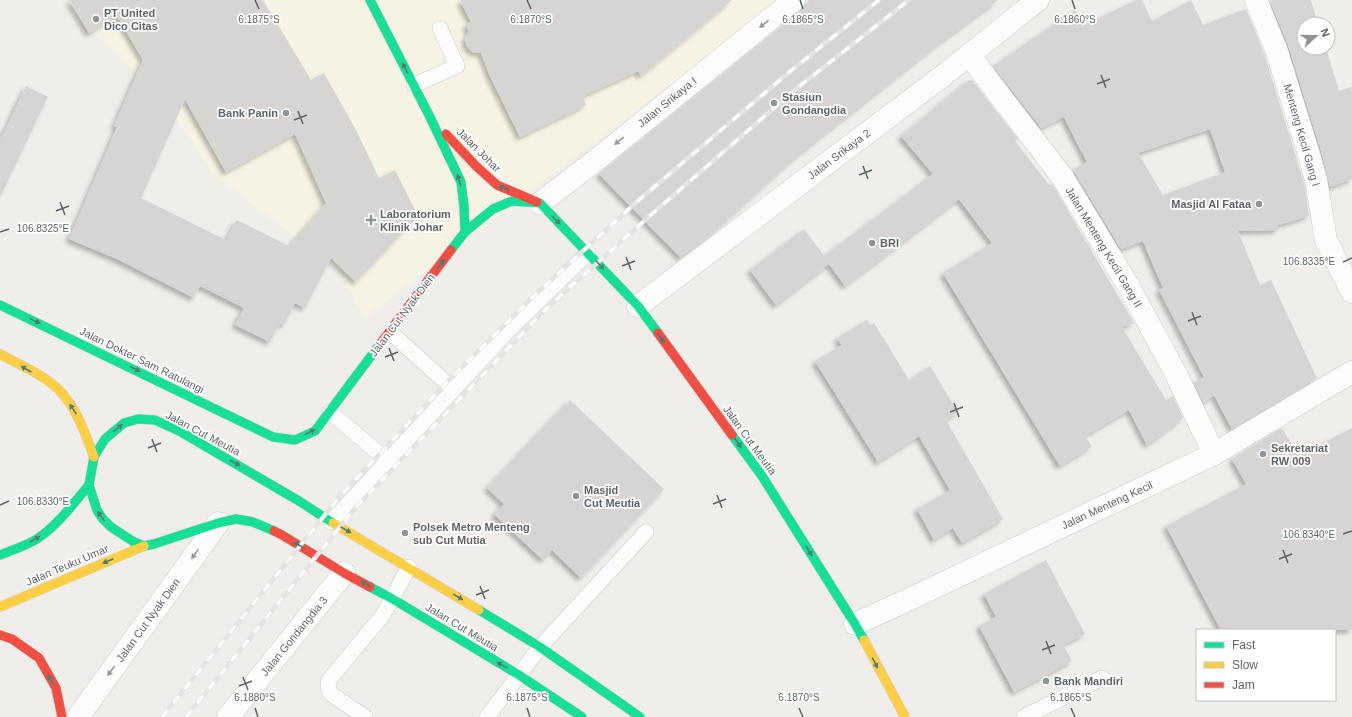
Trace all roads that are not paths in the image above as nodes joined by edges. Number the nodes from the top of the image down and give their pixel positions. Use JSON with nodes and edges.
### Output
{"nodes":[{"id":1,"x":370,"y":0,"type":"edge"},
{"id":2,"x":794,"y":0,"type":"edge"},
{"id":3,"x":1038,"y":0,"type":"edge"},
{"id":4,"x":1256,"y":0,"type":"edge"},
{"id":5,"x":440,"y":28,"type":"dead end"},
{"id":6,"x":969,"y":55,"type":"junction"},
{"id":7,"x":414,"y":85,"type":"junction"},
{"id":8,"x":429,"y":115,"type":"junction"},
{"id":9,"x":540,"y":204,"type":"junction"},
{"id":10,"x":465,"y":232,"type":"junction"},
{"id":11,"x":588,"y":253,"type":"junction"},
{"id":12,"x":1352,"y":292,"type":"edge"},
{"id":13,"x":0,"y":304,"type":"edge"},
{"id":14,"x":638,"y":306,"type":"junction"},
{"id":15,"x":390,"y":332,"type":"junction"},
{"id":16,"x":0,"y":354,"type":"edge"},
{"id":17,"x":1352,"y":372,"type":"edge"},
{"id":18,"x":453,"y":389,"type":"junction"},
{"id":19,"x":330,"y":412,"type":"junction"},
{"id":20,"x":273,"y":437,"type":"joint"},
{"id":21,"x":1214,"y":454,"type":"junction"},
{"id":22,"x":94,"y":458,"type":"junction"},
{"id":23,"x":388,"y":461,"type":"junction"},
{"id":24,"x":89,"y":485,"type":"junction"},
{"id":25,"x":331,"y":522,"type":"junction"},
{"id":26,"x":218,"y":523,"type":"junction"},
{"id":27,"x":646,"y":532,"type":"dead end"},
{"id":28,"x":144,"y":546,"type":"junction"},
{"id":29,"x":0,"y":555,"type":"edge"},
{"id":30,"x":409,"y":567,"type":"junction"},
{"id":31,"x":344,"y":573,"type":"junction"},
{"id":32,"x":391,"y":598,"type":"junction"},
{"id":33,"x":0,"y":607,"type":"edge"},
{"id":34,"x":855,"y":624,"type":"junction"},
{"id":35,"x":0,"y":635,"type":"edge"},
{"id":36,"x":540,"y":647,"type":"junction"},
{"id":37,"x":519,"y":674,"type":"junction"},
{"id":38,"x":1102,"y":678,"type":"dead end"},
{"id":39,"x":62,"y":717,"type":"edge"},
{"id":40,"x":78,"y":717,"type":"edge"},
{"id":41,"x":228,"y":717,"type":"edge"},
{"id":42,"x":365,"y":717,"type":"edge"},
{"id":43,"x":488,"y":717,"type":"edge"},
{"id":44,"x":582,"y":717,"type":"edge"},
{"id":45,"x":640,"y":717,"type":"edge"},
{"id":46,"x":905,"y":717,"type":"edge"},
{"id":47,"x":1024,"y":717,"type":"edge"}],
"edges":[{"from":7,"to":1,"type":"main road","name":"Jalan Johar","one_way":true},
{"from":2,"to":9,"type":"street","name":"Jalan Srikaya I","one_way":true},
{"from":3,"to":6,"type":"street","name":"Jalan Srikaya 2"},
{"from":4,"to":12,"type":"street","name":"Menteng Kecil Gang I"},
{"from":5,"to":7,"type":"lane"},
{"from":6,"to":14,"type":"street","name":"Jalan Srikaya 2"},
{"from":6,"to":21,"type":"street","name":"Jalan Menteng Kecil Gang II"},
{"from":7,"to":8,"type":"main road","name":"Jalan Johar"},
{"from":9,"to":8,"type":"main road","name":"Jalan Johar","one_way":true},
{"from":10,"to":8,"type":"main road","name":"Jalan Johar","one_way":true},
{"from":9,"to":10,"type":"main road","name":"Jalan Cut Nyak Dien"},
{"from":9,"to":11,"type":"main road","name":"Jalan Cut Meutia","one_way":true},
{"from":15,"to":10,"type":"main road","name":"Jalan Cut Nyak Dien","one_way":true},
{"from":11,"to":14,"type":"main road","name":"Jalan Cut Meutia","one_way":true},
{"from":11,"to":18,"type":"lane"},
{"from":13,"to":20,"type":"main road","name":"Jalan Dokter Sam Ratulangi","one_way":true},
{"from":14,"to":34,"type":"main road","name":"Jalan Cut Meutia","one_way":true},
{"from":15,"to":18,"type":"lane"},
{"from":15,"to":19,"type":"main road","name":"Jalan Cut Nyak Dien"},
{"from":22,"to":16,"type":"main road","one_way":true},
{"from":17,"to":21,"type":"street","name":"Jalan Menteng Kecil"},
{"from":18,"to":23,"type":"lane"},
{"from":20,"to":19,"type":"main road","name":"Jalan Cut Nyak Dien","one_way":true},
{"from":19,"to":23,"type":"lane"},
{"from":21,"to":34,"type":"street","name":"Jalan Menteng Kecil"},
{"from":22,"to":24,"type":"main road","name":"Jalan Cut Meutia"},
{"from":22,"to":25,"type":"main road","name":"Jalan Cut Meutia","one_way":true},
{"from":23,"to":25,"type":"lane"},
{"from":28,"to":24,"type":"main road","name":"Jalan Cut Meutia","one_way":true},
{"from":29,"to":24,"type":"main road","one_way":true},
{"from":25,"to":30,"type":"main road","name":"Jalan Cut Meutia","one_way":true},
{"from":26,"to":28,"type":"main road","name":"Jalan Cut Meutia"},
{"from":31,"to":26,"type":"main road","name":"Jalan Cut Meutia","one_way":true},
{"from":26,"to":40,"type":"street","name":"Jalan Cut Nyak Dien","one_way":true},
{"from":27,"to":36,"type":"lane"},
{"from":28,"to":33,"type":"main road","name":"Jalan Teuku Umar","one_way":true},
{"from":30,"to":32,"type":"lane"},
{"from":30,"to":36,"type":"main road","name":"Jalan Cut Meutia","one_way":true},
{"from":32,"to":31,"type":"main road","name":"Jalan Cut Meutia","one_way":true},
{"from":31,"to":41,"type":"street","name":"Jalan Gondangdia 3"},
{"from":37,"to":32,"type":"main road","name":"Jalan Cut Meutia","one_way":true},
{"from":32,"to":42,"type":"lane"},
{"from":34,"to":46,"type":"main road","name":"Jalan Cut Meutia","one_way":true},
{"from":39,"to":35,"type":"main road","one_way":true},
{"from":36,"to":37,"type":"lane"},
{"from":36,"to":45,"type":"main road","name":"Jalan Cut Meutia"},
{"from":37,"to":43,"type":"lane"},
{"from":37,"to":44,"type":"main road","name":"Jalan Cut Meutia"},
{"from":38,"to":47,"type":"lane"}]}
